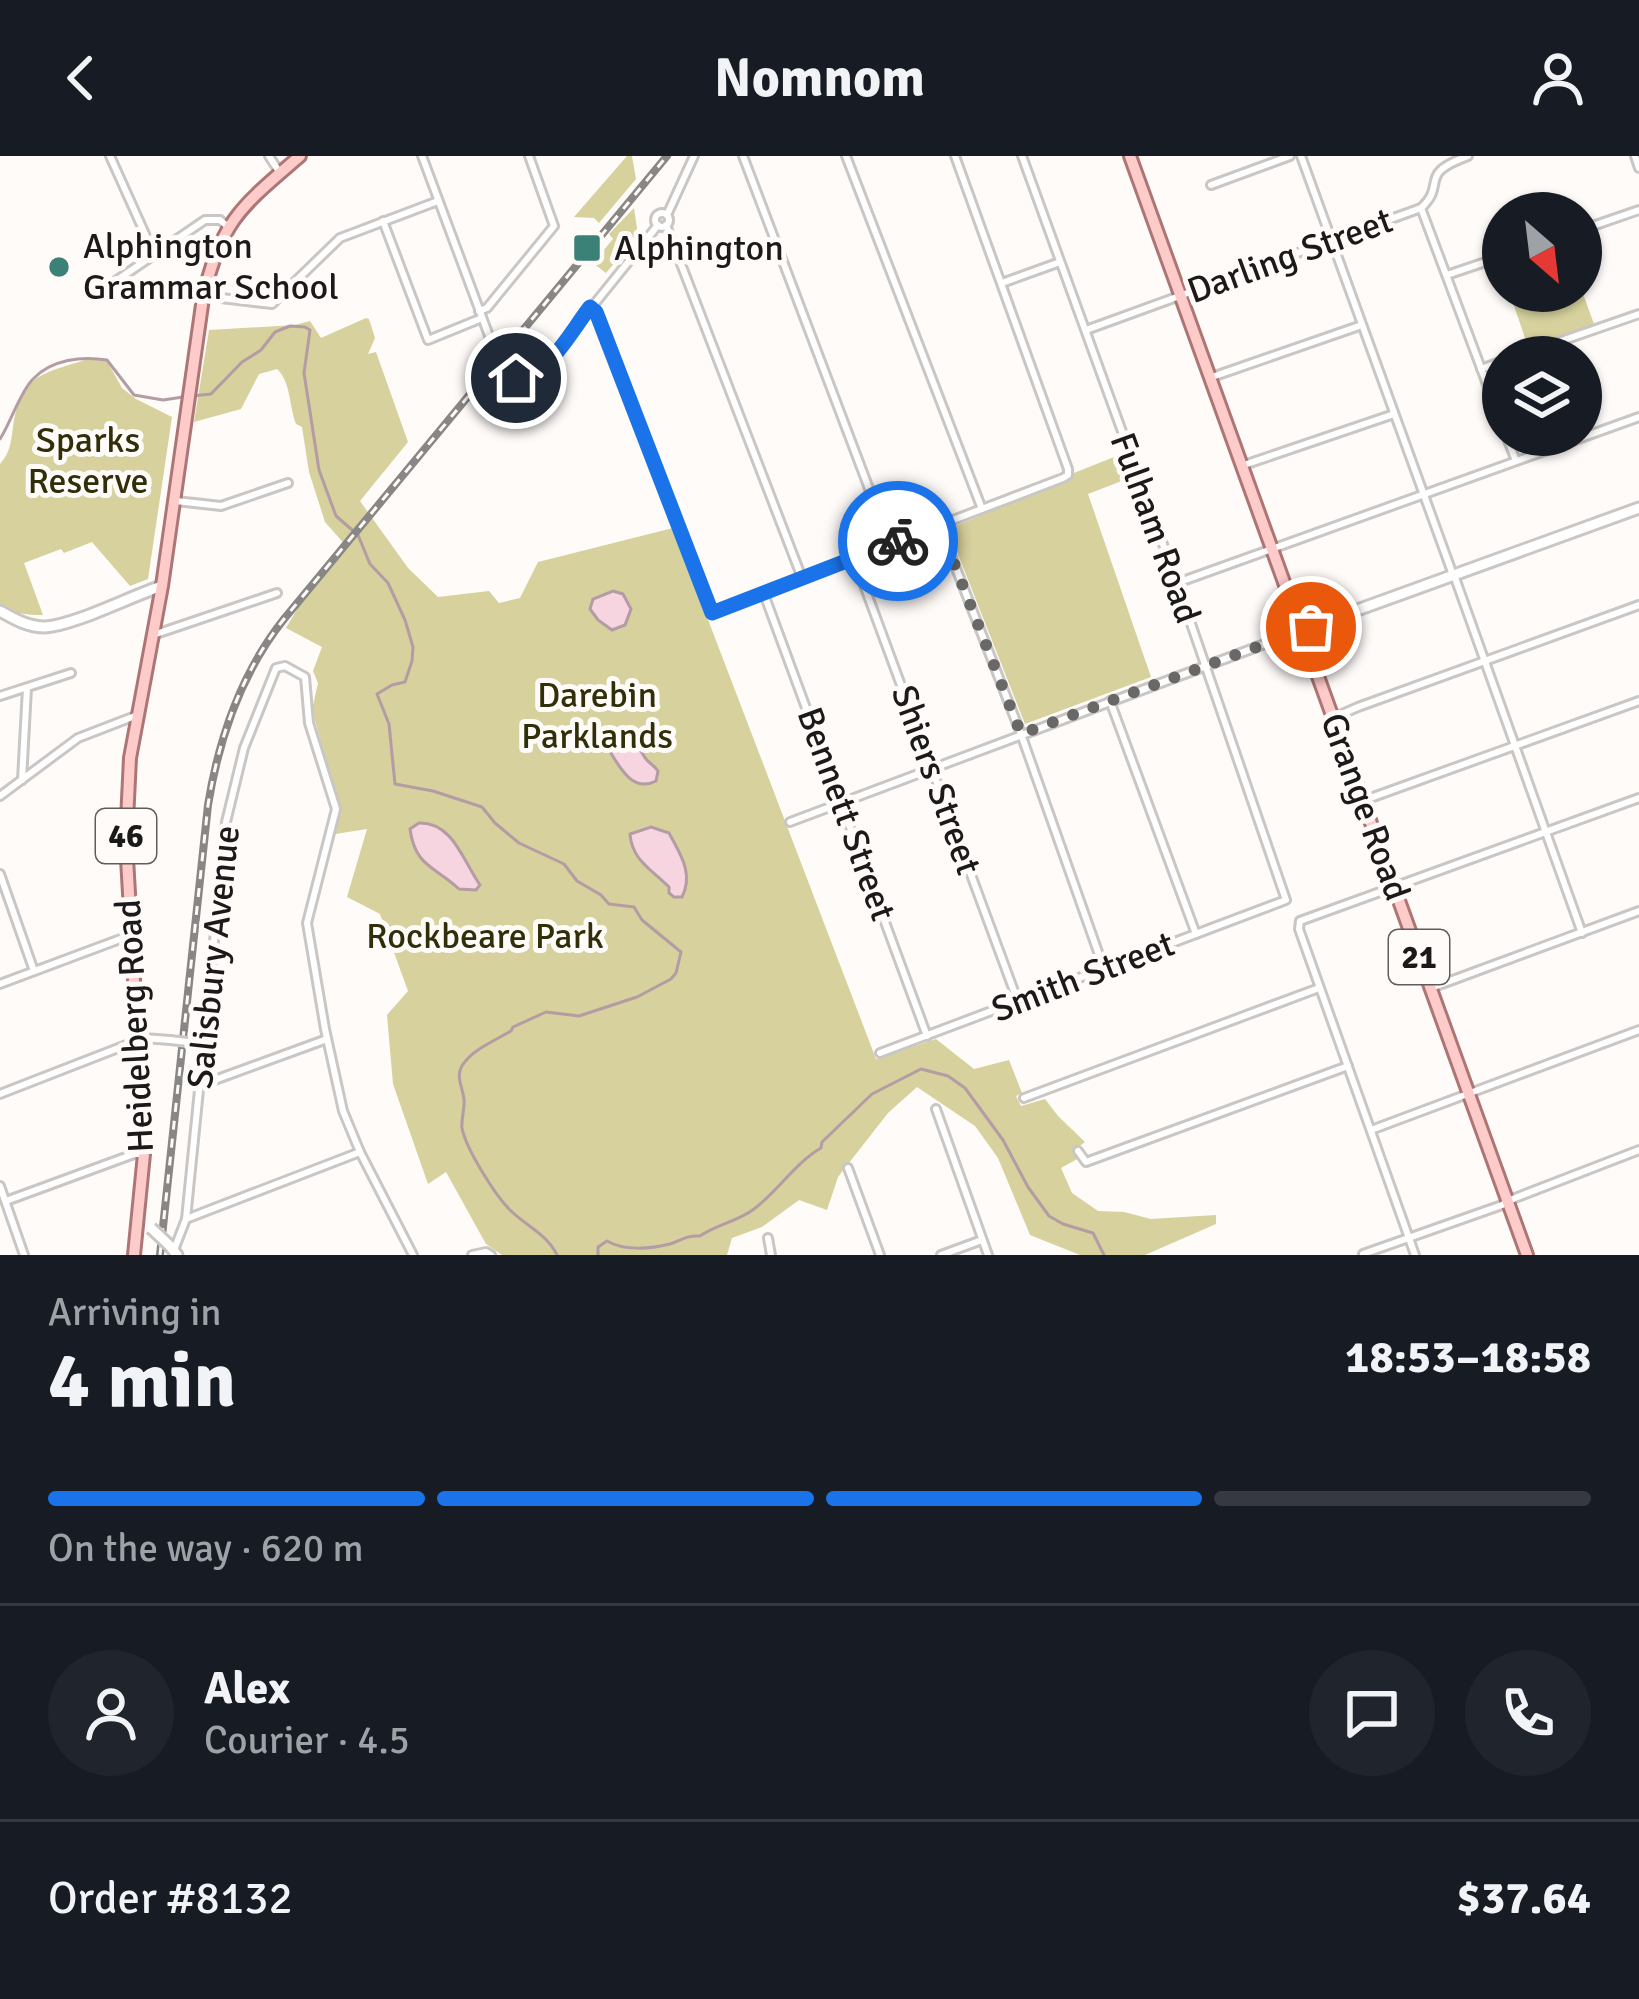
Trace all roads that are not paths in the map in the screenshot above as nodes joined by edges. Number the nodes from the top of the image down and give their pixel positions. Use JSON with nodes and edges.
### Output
{"nodes":[{"id":1,"x":110,"y":156,"type":"edge"},
{"id":2,"x":269,"y":156,"type":"edge"},
{"id":3,"x":300,"y":156,"type":"edge"},
{"id":4,"x":422,"y":156,"type":"edge"},
{"id":5,"x":529,"y":156,"type":"edge"},
{"id":6,"x":694,"y":156,"type":"edge"},
{"id":7,"x":743,"y":156,"type":"edge"},
{"id":8,"x":846,"y":156,"type":"edge"},
{"id":9,"x":955,"y":156,"type":"edge"},
{"id":10,"x":1022,"y":156,"type":"edge"},
{"id":11,"x":1130,"y":156,"type":"edge"},
{"id":12,"x":1290,"y":156,"type":"edge"},
{"id":13,"x":1301,"y":156,"type":"edge"},
{"id":14,"x":1468,"y":156,"type":"edge"},
{"id":15,"x":1635,"y":156,"type":"edge"},
{"id":16,"x":1639,"y":168,"type":"edge"},
{"id":17,"x":280,"y":173,"type":"junction"},
{"id":18,"x":1211,"y":185,"type":"dead end"},
{"id":19,"x":438,"y":201,"type":"junction"},
{"id":20,"x":1421,"y":208,"type":"junction"},
{"id":21,"x":1639,"y":210,"type":"edge"},
{"id":22,"x":383,"y":221,"type":"junction"},
{"id":23,"x":1602,"y":223,"type":"edge"},
{"id":24,"x":662,"y":225,"type":"junction"},
{"id":25,"x":227,"y":226,"type":"junction"},
{"id":26,"x":1331,"y":242,"type":"junction"},
{"id":27,"x":154,"y":254,"type":"junction"},
{"id":28,"x":1060,"y":262,"type":"junction"},
{"id":29,"x":1482,"y":263,"type":"edge"},
{"id":30,"x":1447,"y":275,"type":"junction"},
{"id":31,"x":1001,"y":284,"type":"junction"},
{"id":32,"x":101,"y":291,"type":"dead end"},
{"id":33,"x":1180,"y":296,"type":"junction"},
{"id":34,"x":221,"y":298,"type":"dead end"},
{"id":35,"x":590,"y":307,"type":"junction"},
{"id":36,"x":1639,"y":314,"type":"edge"},
{"id":37,"x":480,"y":315,"type":"junction"},
{"id":38,"x":1362,"y":325,"type":"junction"},
{"id":39,"x":1085,"y":330,"type":"junction"},
{"id":40,"x":1576,"y":336,"type":"edge"},
{"id":41,"x":1481,"y":369,"type":"edge"},
{"id":42,"x":1209,"y":378,"type":"junction"},
{"id":43,"x":1394,"y":414,"type":"junction"},
{"id":44,"x":1639,"y":417,"type":"edge"},
{"id":45,"x":1514,"y":456,"type":"edge"},
{"id":46,"x":1516,"y":461,"type":"junction"},
{"id":47,"x":1242,"y":466,"type":"junction"},
{"id":48,"x":288,"y":483,"type":"dead end"},
{"id":49,"x":1424,"y":494,"type":"junction"},
{"id":50,"x":175,"y":501,"type":"junction"},
{"id":51,"x":1639,"y":508,"type":"edge"},
{"id":52,"x":982,"y":509,"type":"junction"},
{"id":53,"x":939,"y":525,"type":"junction"},
{"id":54,"x":890,"y":544,"type":"junction"},
{"id":55,"x":1272,"y":548,"type":"junction"},
{"id":56,"x":854,"y":558,"type":"junction"},
{"id":57,"x":1454,"y":576,"type":"junction"},
{"id":58,"x":802,"y":578,"type":"junction"},
{"id":59,"x":1177,"y":583,"type":"junction"},
{"id":60,"x":162,"y":586,"type":"junction"},
{"id":61,"x":277,"y":593,"type":"dead end"},
{"id":62,"x":764,"y":593,"type":"junction"},
{"id":63,"x":1639,"y":605,"type":"edge"},
{"id":64,"x":0,"y":611,"type":"edge"},
{"id":65,"x":1302,"y":631,"type":"junction"},
{"id":66,"x":153,"y":634,"type":"junction"},
{"id":67,"x":1483,"y":662,"type":"junction"},
{"id":68,"x":1204,"y":667,"type":"junction"},
{"id":69,"x":71,"y":673,"type":"dead end"},
{"id":70,"x":27,"y":688,"type":"junction"},
{"id":71,"x":0,"y":696,"type":"edge"},
{"id":72,"x":1110,"y":701,"type":"junction"},
{"id":73,"x":1639,"y":701,"type":"edge"},
{"id":74,"x":136,"y":716,"type":"junction"},
{"id":75,"x":1332,"y":716,"type":"junction"},
{"id":76,"x":1021,"y":734,"type":"junction"},
{"id":77,"x":1514,"y":747,"type":"junction"},
{"id":78,"x":931,"y":768,"type":"junction"},
{"id":79,"x":22,"y":780,"type":"junction"},
{"id":80,"x":0,"y":796,"type":"edge"},
{"id":81,"x":1639,"y":798,"type":"edge"},
{"id":82,"x":1362,"y":801,"type":"junction"},
{"id":83,"x":842,"y":802,"type":"junction"},
{"id":84,"x":790,"y":822,"type":"dead end"},
{"id":85,"x":1544,"y":832,"type":"junction"},
{"id":86,"x":0,"y":874,"type":"edge"},
{"id":87,"x":1394,"y":886,"type":"junction"},
{"id":88,"x":1286,"y":900,"type":"joint"},
{"id":89,"x":1639,"y":911,"type":"edge"},
{"id":90,"x":1582,"y":932,"type":"junction"},
{"id":91,"x":131,"y":935,"type":"junction"},
{"id":92,"x":1197,"y":935,"type":"junction"},
{"id":93,"x":1103,"y":970,"type":"junction"},
{"id":94,"x":34,"y":971,"type":"junction"},
{"id":95,"x":0,"y":984,"type":"edge"},
{"id":96,"x":1319,"y":988,"type":"junction"},
{"id":97,"x":1431,"y":988,"type":"junction"},
{"id":98,"x":1018,"y":1002,"type":"junction"},
{"id":99,"x":1639,"y":1030,"type":"edge"},
{"id":100,"x":927,"y":1036,"type":"junction"},
{"id":101,"x":327,"y":1039,"type":"junction"},
{"id":102,"x":138,"y":1040,"type":"junction"},
{"id":103,"x":201,"y":1043,"type":"junction"},
{"id":104,"x":880,"y":1053,"type":"dead end"},
{"id":105,"x":1348,"y":1066,"type":"junction"},
{"id":106,"x":201,"y":1085,"type":"junction"},
{"id":107,"x":0,"y":1094,"type":"edge"},
{"id":108,"x":1034,"y":1094,"type":"junction"},
{"id":109,"x":1469,"y":1094,"type":"junction"},
{"id":110,"x":1024,"y":1098,"type":"dead end"},
{"id":111,"x":1042,"y":1106,"type":"dead end"},
{"id":112,"x":936,"y":1109,"type":"dead end"},
{"id":113,"x":1371,"y":1130,"type":"junction"},
{"id":114,"x":1639,"y":1150,"type":"edge"},
{"id":115,"x":1078,"y":1151,"type":"dead end"},
{"id":116,"x":360,"y":1152,"type":"junction"},
{"id":117,"x":144,"y":1154,"type":"junction"},
{"id":118,"x":848,"y":1168,"type":"dead end"},
{"id":119,"x":0,"y":1186,"type":"edge"},
{"id":120,"x":6,"y":1202,"type":"junction"},
{"id":121,"x":1508,"y":1202,"type":"junction"},
{"id":122,"x":139,"y":1218,"type":"junction"},
{"id":123,"x":186,"y":1219,"type":"junction"},
{"id":124,"x":768,"y":1238,"type":"dead end"},
{"id":125,"x":1409,"y":1238,"type":"junction"},
{"id":126,"x":982,"y":1240,"type":"junction"},
{"id":127,"x":173,"y":1250,"type":"edge"},
{"id":128,"x":488,"y":1254,"type":"edge"},
{"id":129,"x":1363,"y":1254,"type":"edge"},
{"id":130,"x":24,"y":1255,"type":"edge"},
{"id":131,"x":134,"y":1255,"type":"edge"},
{"id":132,"x":413,"y":1255,"type":"edge"},
{"id":133,"x":472,"y":1255,"type":"edge"},
{"id":134,"x":771,"y":1255,"type":"edge"},
{"id":135,"x":880,"y":1255,"type":"edge"},
{"id":136,"x":941,"y":1255,"type":"edge"},
{"id":137,"x":988,"y":1255,"type":"edge"},
{"id":138,"x":1415,"y":1255,"type":"edge"},
{"id":139,"x":1528,"y":1255,"type":"edge"}],
"edges":[{"from":1,"to":27,"type":"street"},
{"from":2,"to":17,"type":"street"},
{"from":3,"to":17,"type":"main road","name":"Heidelberg Road","number":"46"},
{"from":4,"to":19,"type":"street"},
{"from":5,"to":37,"type":"street"},
{"from":6,"to":24,"type":"street"},
{"from":7,"to":54,"type":"street"},
{"from":8,"to":52,"type":"street"},
{"from":9,"to":31,"type":"street"},
{"from":10,"to":28,"type":"street","name":"Fulham Road"},
{"from":11,"to":33,"type":"main road","name":"Grange Road","number":"21"},
{"from":12,"to":18,"type":"street"},
{"from":13,"to":26,"type":"street"},
{"from":14,"to":20,"type":"street","name":"Darling Street"},
{"from":15,"to":16,"type":"street"},
{"from":17,"to":25,"type":"main road","name":"Heidelberg Road","number":"46"},
{"from":19,"to":22,"type":"street"},
{"from":19,"to":37,"type":"street"},
{"from":20,"to":26,"type":"street","name":"Darling Street"},
{"from":20,"to":30,"type":"street"},
{"from":21,"to":23,"type":"street"},
{"from":22,"to":34,"type":"street"},
{"from":22,"to":37,"type":"street"},
{"from":24,"to":35,"type":"street"},
{"from":24,"to":58,"type":"street"},
{"from":25,"to":27,"type":"street"},
{"from":25,"to":50,"type":"main road","name":"Heidelberg Road","number":"46"},
{"from":26,"to":33,"type":"street","name":"Darling Street"},
{"from":26,"to":38,"type":"street"},
{"from":27,"to":32,"type":"street"},
{"from":28,"to":31,"type":"street"},
{"from":28,"to":39,"type":"street","name":"Fulham Road"},
{"from":29,"to":30,"type":"street"},
{"from":30,"to":41,"type":"street"},
{"from":31,"to":52,"type":"street"},
{"from":33,"to":39,"type":"street","name":"Darling Street"},
{"from":33,"to":42,"type":"main road","name":"Grange Road","number":"21"},
{"from":35,"to":37,"type":"street"},
{"from":35,"to":62,"type":"street"},
{"from":36,"to":40,"type":"street"},
{"from":38,"to":42,"type":"street"},
{"from":38,"to":43,"type":"street"},
{"from":39,"to":59,"type":"street","name":"Fulham Road"},
{"from":42,"to":47,"type":"main road","name":"Grange Road","number":"21"},
{"from":43,"to":47,"type":"street"},
{"from":43,"to":49,"type":"street"},
{"from":44,"to":46,"type":"street"},
{"from":45,"to":46,"type":"street"},
{"from":46,"to":49,"type":"street"},
{"from":47,"to":55,"type":"main road","name":"Grange Road","number":"21"},
{"from":48,"to":50,"type":"street"},
{"from":49,"to":55,"type":"street"},
{"from":49,"to":57,"type":"street"},
{"from":50,"to":60,"type":"main road","name":"Heidelberg Road","number":"46"},
{"from":51,"to":57,"type":"street"},
{"from":52,"to":53,"type":"street"},
{"from":53,"to":54,"type":"street"},
{"from":53,"to":76,"type":"street"},
{"from":54,"to":56,"type":"street"},
{"from":55,"to":59,"type":"street"},
{"from":55,"to":65,"type":"main road","name":"Grange Road","number":"21"},
{"from":56,"to":58,"type":"street"},
{"from":56,"to":78,"type":"street","name":"Shiers Street"},
{"from":57,"to":65,"type":"street"},
{"from":57,"to":67,"type":"street"},
{"from":58,"to":62,"type":"street"},
{"from":59,"to":68,"type":"street","name":"Fulham Road"},
{"from":60,"to":64,"type":"street"},
{"from":60,"to":66,"type":"main road","name":"Heidelberg Road","number":"46"},
{"from":61,"to":66,"type":"street"},
{"from":62,"to":83,"type":"street","name":"Bennett Street"},
{"from":63,"to":67,"type":"street"},
{"from":65,"to":68,"type":"street"},
{"from":65,"to":75,"type":"main road","name":"Grange Road","number":"21"},
{"from":66,"to":74,"type":"main road","name":"Heidelberg Road","number":"46"},
{"from":67,"to":75,"type":"street"},
{"from":67,"to":77,"type":"street"},
{"from":68,"to":72,"type":"street"},
{"from":68,"to":88,"type":"street","name":"Fulham Road"},
{"from":69,"to":70,"type":"street"},
{"from":70,"to":71,"type":"street"},
{"from":70,"to":79,"type":"street"},
{"from":72,"to":76,"type":"street"},
{"from":72,"to":92,"type":"street"},
{"from":73,"to":77,"type":"street"},
{"from":74,"to":79,"type":"street"},
{"from":74,"to":91,"type":"main road","name":"Heidelberg Road","number":"46"},
{"from":75,"to":82,"type":"main road","name":"Grange Road","number":"21"},
{"from":76,"to":78,"type":"street"},
{"from":76,"to":93,"type":"street"},
{"from":77,"to":82,"type":"street"},
{"from":77,"to":85,"type":"street"},
{"from":78,"to":83,"type":"street"},
{"from":78,"to":98,"type":"street","name":"Shiers Street"},
{"from":79,"to":80,"type":"street"},
{"from":81,"to":85,"type":"street"},
{"from":82,"to":87,"type":"main road","name":"Grange Road","number":"21"},
{"from":83,"to":84,"type":"street"},
{"from":83,"to":100,"type":"street","name":"Bennett Street"},
{"from":85,"to":87,"type":"street"},
{"from":85,"to":90,"type":"street"},
{"from":86,"to":94,"type":"street"},
{"from":87,"to":96,"type":"street"},
{"from":87,"to":97,"type":"main road","name":"Grange Road","number":"21"},
{"from":88,"to":92,"type":"street","name":"Smith Street"},
{"from":89,"to":90,"type":"street"},
{"from":90,"to":97,"type":"street"},
{"from":91,"to":94,"type":"street"},
{"from":91,"to":102,"type":"main road","name":"Heidelberg Road","number":"46"},
{"from":92,"to":93,"type":"street","name":"Smith Street"},
{"from":93,"to":98,"type":"street","name":"Smith Street"},
{"from":94,"to":95,"type":"street"},
{"from":96,"to":105,"type":"street"},
{"from":96,"to":108,"type":"street"},
{"from":97,"to":109,"type":"main road","name":"Grange Road","number":"21"},
{"from":98,"to":100,"type":"street","name":"Smith Street"},
{"from":99,"to":109,"type":"street"},
{"from":100,"to":104,"type":"street","name":"Smith Street"},
{"from":101,"to":103,"type":"street","name":"Salisbury Avenue"},
{"from":101,"to":106,"type":"street"},
{"from":101,"to":116,"type":"street"},
{"from":102,"to":103,"type":"street","bridge":true},
{"from":102,"to":107,"type":"street"},
{"from":102,"to":117,"type":"main road","name":"Heidelberg Road","number":"46"},
{"from":103,"to":106,"type":"street","name":"Salisbury Avenue"},
{"from":105,"to":113,"type":"street"},
{"from":105,"to":115,"type":"street"},
{"from":106,"to":123,"type":"street","name":"Salisbury Avenue"},
{"from":108,"to":110,"type":"street"},
{"from":108,"to":111,"type":"street"},
{"from":109,"to":113,"type":"street"},
{"from":109,"to":121,"type":"main road","name":"Grange Road","number":"21"},
{"from":112,"to":126,"type":"street"},
{"from":113,"to":125,"type":"street"},
{"from":114,"to":121,"type":"street"},
{"from":116,"to":123,"type":"street"},
{"from":116,"to":132,"type":"street"},
{"from":117,"to":120,"type":"street"},
{"from":117,"to":122,"type":"main road","name":"Heidelberg Road","number":"46"},
{"from":118,"to":135,"type":"street"},
{"from":119,"to":120,"type":"street"},
{"from":120,"to":130,"type":"street"},
{"from":121,"to":125,"type":"street"},
{"from":121,"to":139,"type":"main road","name":"Grange Road","number":"21"},
{"from":122,"to":127,"type":"street","bridge":true},
{"from":122,"to":131,"type":"main road","name":"Heidelberg Road"},
{"from":123,"to":127,"type":"street","name":"Salisbury Avenue"},
{"from":124,"to":134,"type":"street"},
{"from":125,"to":129,"type":"street"},
{"from":125,"to":138,"type":"street"},
{"from":126,"to":136,"type":"street"},
{"from":126,"to":137,"type":"street"},
{"from":128,"to":133,"type":"street"}]}
